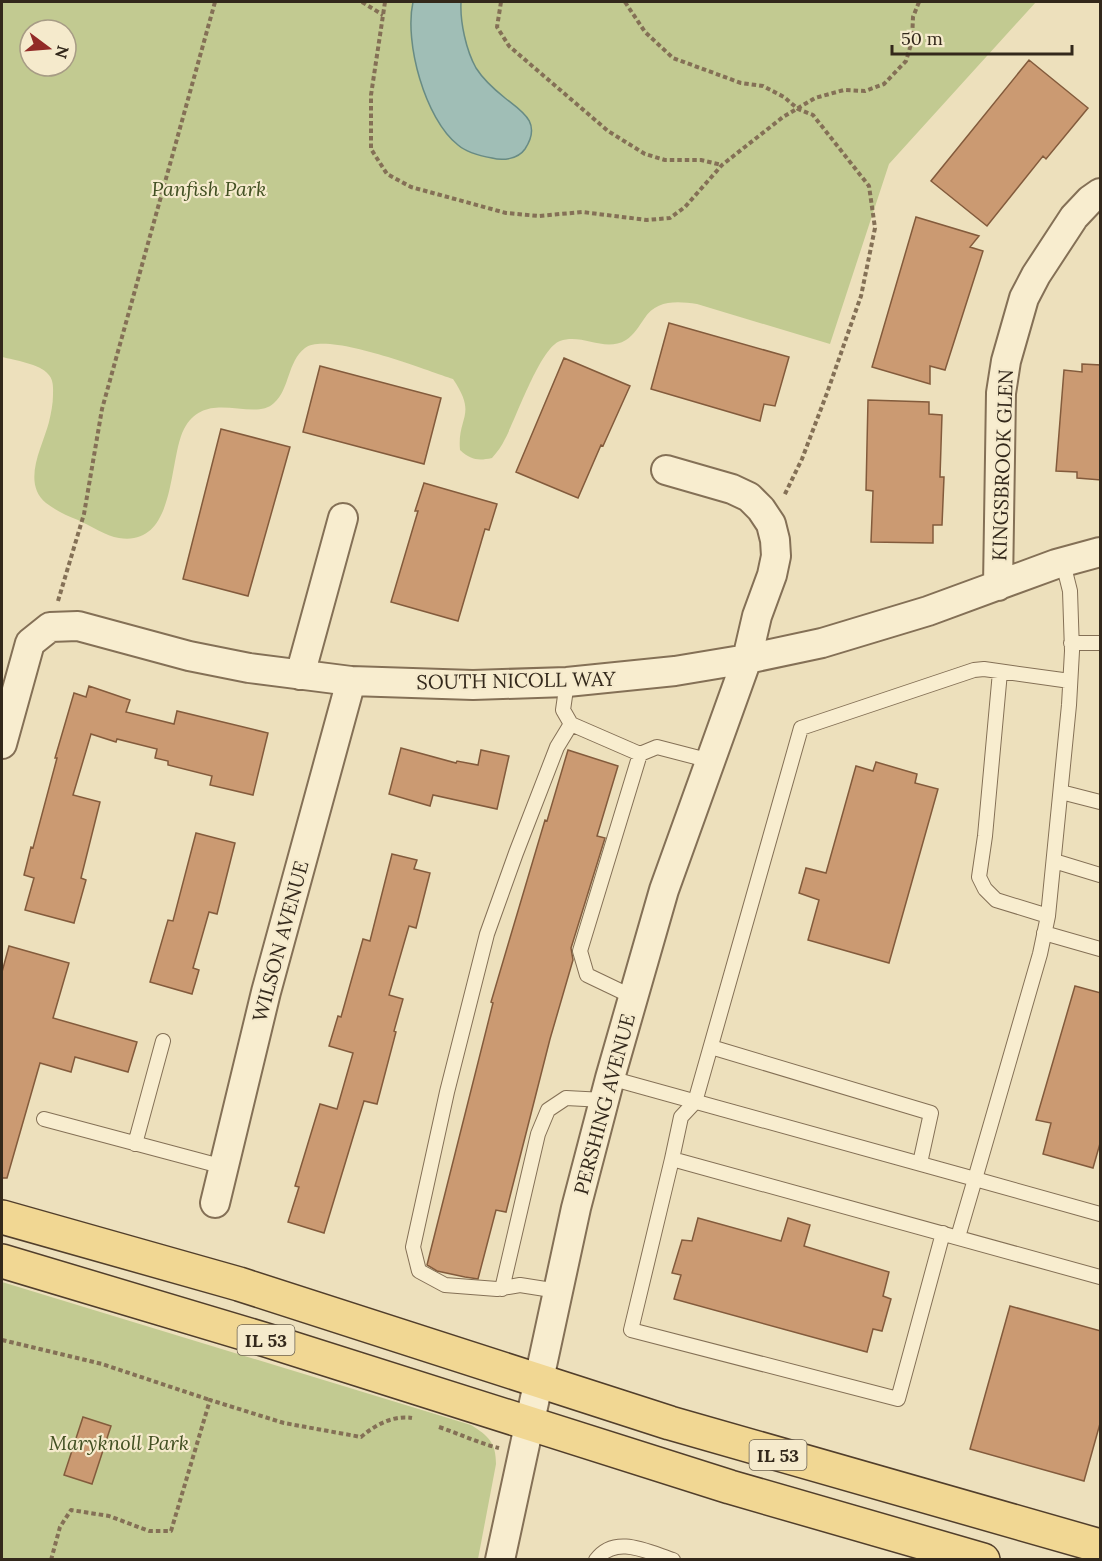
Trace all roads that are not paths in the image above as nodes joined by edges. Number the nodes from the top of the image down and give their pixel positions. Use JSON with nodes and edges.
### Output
{"nodes":[{"id":1,"x":1101,"y":193,"type":"edge"},
{"id":2,"x":666,"y":470,"type":"dead end"},
{"id":3,"x":343,"y":518,"type":"dead end"},
{"id":4,"x":1101,"y":552,"type":"edge"},
{"id":5,"x":1063,"y":563,"type":"junction"},
{"id":6,"x":998,"y":586,"type":"junction"},
{"id":7,"x":1071,"y":643,"type":"junction"},
{"id":8,"x":1101,"y":643,"type":"edge"},
{"id":9,"x":747,"y":659,"type":"junction"},
{"id":10,"x":1000,"y":672,"type":"junction"},
{"id":11,"x":300,"y":675,"type":"junction"},
{"id":12,"x":351,"y":681,"type":"junction"},
{"id":13,"x":1070,"y":681,"type":"junction"},
{"id":14,"x":567,"y":682,"type":"junction"},
{"id":15,"x":571,"y":724,"type":"junction"},
{"id":16,"x":2,"y":744,"type":"edge"},
{"id":17,"x":640,"y":754,"type":"junction"},
{"id":18,"x":711,"y":760,"type":"junction"},
{"id":19,"x":1061,"y":792,"type":"junction"},
{"id":20,"x":1101,"y":802,"type":"edge"},
{"id":21,"x":1054,"y":861,"type":"junction"},
{"id":22,"x":1101,"y":875,"type":"edge"},
{"id":23,"x":1048,"y":916,"type":"junction"},
{"id":24,"x":1044,"y":933,"type":"junction"},
{"id":25,"x":1101,"y":949,"type":"edge"},
{"id":26,"x":633,"y":997,"type":"junction"},
{"id":27,"x":163,"y":1041,"type":"dead end"},
{"id":28,"x":711,"y":1047,"type":"junction"},
{"id":29,"x":607,"y":1089,"type":"junction"},
{"id":30,"x":695,"y":1102,"type":"junction"},
{"id":31,"x":44,"y":1119,"type":"dead end"},
{"id":32,"x":135,"y":1143,"type":"junction"},
{"id":33,"x":672,"y":1159,"type":"junction"},
{"id":34,"x":920,"y":1163,"type":"junction"},
{"id":35,"x":224,"y":1167,"type":"junction"},
{"id":36,"x":975,"y":1179,"type":"junction"},
{"id":37,"x":215,"y":1203,"type":"dead end"},
{"id":38,"x":1101,"y":1214,"type":"edge"},
{"id":39,"x":2,"y":1217,"type":"edge"},
{"id":40,"x":943,"y":1233,"type":"junction"},
{"id":41,"x":958,"y":1237,"type":"junction"},
{"id":42,"x":2,"y":1260,"type":"edge"},
{"id":43,"x":1101,"y":1277,"type":"edge"},
{"id":44,"x":502,"y":1289,"type":"junction"},
{"id":45,"x":558,"y":1291,"type":"junction"},
{"id":46,"x":539,"y":1382,"type":"junction"},
{"id":47,"x":526,"y":1440,"type":"junction"},
{"id":48,"x":1101,"y":1546,"type":"edge"},
{"id":49,"x":500,"y":1560,"type":"edge"},
{"id":50,"x":596,"y":1560,"type":"edge"},
{"id":51,"x":674,"y":1560,"type":"edge"},
{"id":52,"x":983,"y":1560,"type":"edge"}],
"edges":[{"from":1,"to":6,"type":"street","name":"KINGSBROOK GLEN"},
{"from":2,"to":9,"type":"street","name":"PERSHING AVENUE"},
{"from":3,"to":11,"type":"street"},
{"from":4,"to":5,"type":"street","name":"SOUTH NICOLL WAY"},
{"from":5,"to":6,"type":"street","name":"SOUTH NICOLL WAY"},
{"from":5,"to":7,"type":"lane"},
{"from":6,"to":9,"type":"street","name":"SOUTH NICOLL WAY"},
{"from":7,"to":8,"type":"lane"},
{"from":7,"to":13,"type":"lane"},
{"from":9,"to":14,"type":"street","name":"SOUTH NICOLL WAY"},
{"from":9,"to":18,"type":"street","name":"PERSHING AVENUE"},
{"from":10,"to":13,"type":"lane"},
{"from":10,"to":23,"type":"lane"},
{"from":10,"to":28,"type":"lane"},
{"from":11,"to":12,"type":"street","name":"SOUTH NICOLL WAY"},
{"from":11,"to":16,"type":"street","name":"SOUTH NICOLL WAY"},
{"from":12,"to":14,"type":"street","name":"SOUTH NICOLL WAY"},
{"from":12,"to":35,"type":"street","name":"WILSON AVENUE"},
{"from":13,"to":19,"type":"lane"},
{"from":14,"to":15,"type":"lane"},
{"from":15,"to":17,"type":"lane"},
{"from":15,"to":44,"type":"lane"},
{"from":17,"to":18,"type":"lane"},
{"from":17,"to":26,"type":"lane"},
{"from":18,"to":26,"type":"street","name":"PERSHING AVENUE"},
{"from":19,"to":20,"type":"lane"},
{"from":19,"to":21,"type":"lane"},
{"from":21,"to":22,"type":"lane"},
{"from":21,"to":23,"type":"lane"},
{"from":23,"to":24,"type":"lane"},
{"from":24,"to":25,"type":"lane"},
{"from":24,"to":36,"type":"lane"},
{"from":26,"to":29,"type":"street","name":"PERSHING AVENUE"},
{"from":27,"to":32,"type":"lane"},
{"from":28,"to":30,"type":"lane"},
{"from":28,"to":34,"type":"lane"},
{"from":29,"to":30,"type":"lane"},
{"from":29,"to":44,"type":"lane"},
{"from":29,"to":45,"type":"street","name":"PERSHING AVENUE"},
{"from":30,"to":33,"type":"lane"},
{"from":30,"to":34,"type":"lane"},
{"from":31,"to":32,"type":"lane"},
{"from":32,"to":35,"type":"lane"},
{"from":33,"to":40,"type":"lane"},
{"from":33,"to":40,"type":"lane"},
{"from":34,"to":36,"type":"lane"},
{"from":35,"to":37,"type":"street","name":"WILSON AVENUE"},
{"from":36,"to":38,"type":"lane"},
{"from":36,"to":41,"type":"lane"},
{"from":39,"to":46,"type":"main road","number":"IL 53"},
{"from":40,"to":41,"type":"lane"},
{"from":41,"to":43,"type":"lane"},
{"from":42,"to":47,"type":"main road","number":"IL 53"},
{"from":44,"to":45,"type":"lane"},
{"from":45,"to":46,"type":"street","name":"PERSHING AVENUE"},
{"from":46,"to":47,"type":"street","name":"PERSHING AVENUE"},
{"from":46,"to":48,"type":"main road","number":"IL 53"},
{"from":47,"to":49,"type":"street","name":"PERSHING AVENUE"},
{"from":47,"to":52,"type":"main road","number":"IL 53"},
{"from":50,"to":51,"type":"lane"}]}
